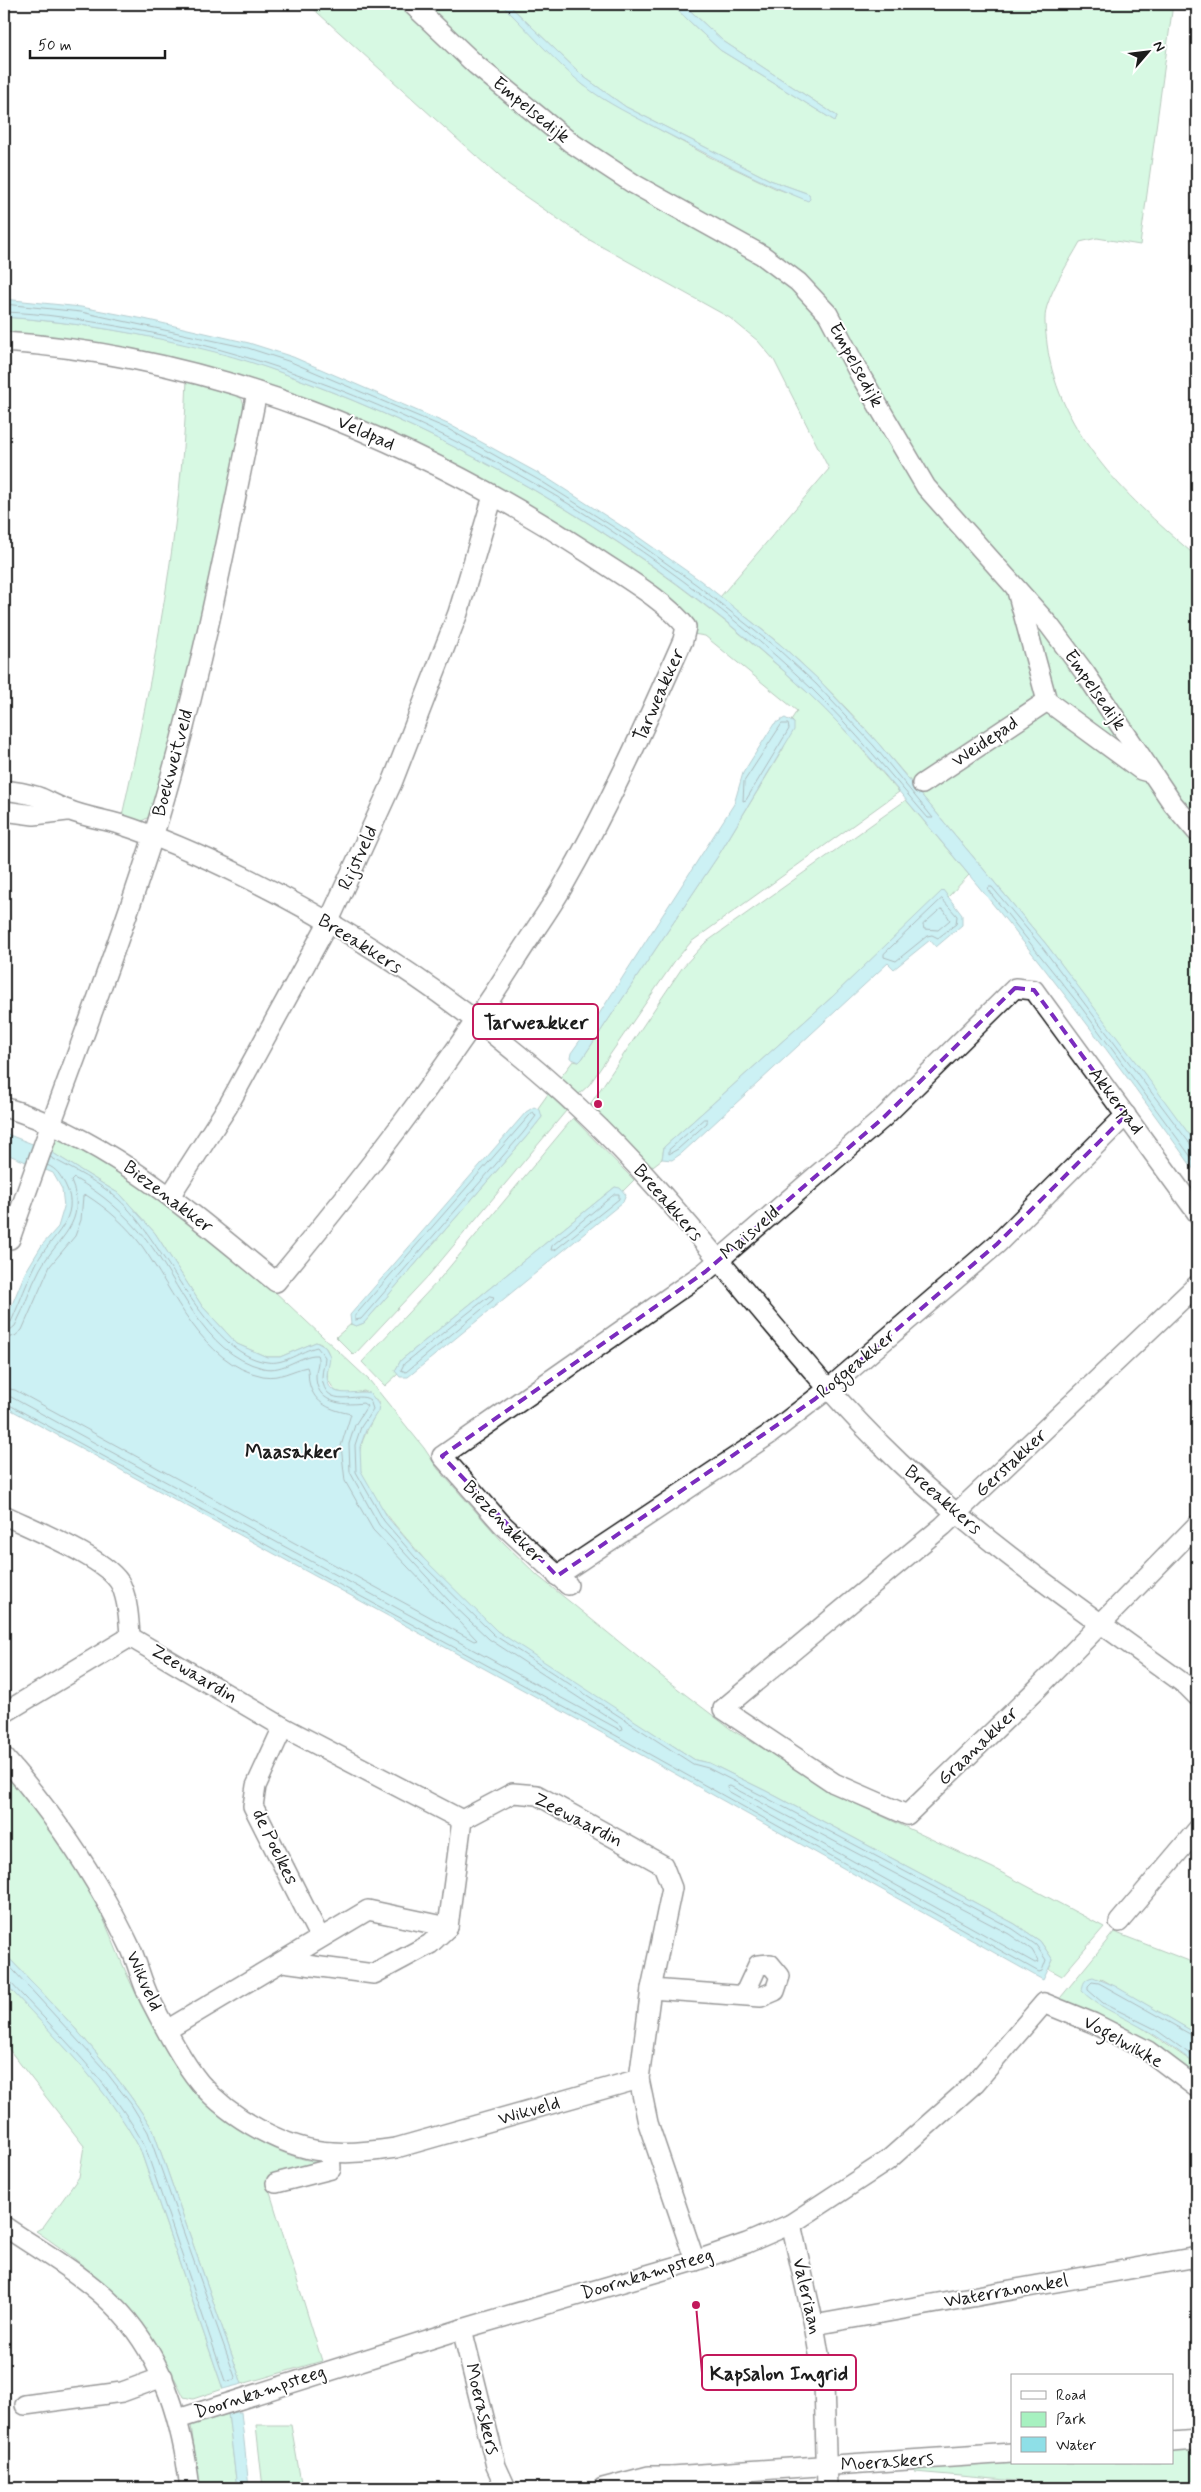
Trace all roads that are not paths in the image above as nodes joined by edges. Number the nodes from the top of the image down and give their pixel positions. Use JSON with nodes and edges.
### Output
{"nodes":[{"id":1,"x":412,"y":4,"type":"edge"},
{"id":2,"x":4,"y":342,"type":"edge"},
{"id":3,"x":257,"y":392,"type":"junction"},
{"id":4,"x":493,"y":496,"type":"junction"},
{"id":5,"x":1016,"y":587,"type":"junction"},
{"id":6,"x":686,"y":627,"type":"joint"},
{"id":7,"x":1047,"y":701,"type":"junction"},
{"id":8,"x":1152,"y":773,"type":"junction"},
{"id":9,"x":922,"y":784,"type":"dead end"},
{"id":10,"x":4,"y":790,"type":"edge"},
{"id":11,"x":4,"y":811,"type":"edge"},
{"id":12,"x":69,"y":811,"type":"junction"},
{"id":13,"x":1197,"y":832,"type":"edge"},
{"id":14,"x":153,"y":837,"type":"junction"},
{"id":15,"x":328,"y":923,"type":"junction"},
{"id":16,"x":1034,"y":990,"type":"joint"},
{"id":17,"x":476,"y":1023,"type":"junction"},
{"id":18,"x":4,"y":1107,"type":"edge"},
{"id":19,"x":1126,"y":1115,"type":"junction"},
{"id":20,"x":52,"y":1125,"type":"junction"},
{"id":21,"x":170,"y":1196,"type":"junction"},
{"id":22,"x":1197,"y":1213,"type":"edge"},
{"id":23,"x":10,"y":1239,"type":"dead end"},
{"id":24,"x":718,"y":1260,"type":"junction"},
{"id":25,"x":276,"y":1282,"type":"joint"},
{"id":26,"x":1197,"y":1285,"type":"edge"},
{"id":27,"x":828,"y":1389,"type":"junction"},
{"id":28,"x":442,"y":1456,"type":"joint"},
{"id":29,"x":957,"y":1514,"type":"junction"},
{"id":30,"x":4,"y":1515,"type":"edge"},
{"id":31,"x":1197,"y":1525,"type":"edge"},
{"id":32,"x":562,"y":1581,"type":"joint"},
{"id":33,"x":1102,"y":1622,"type":"junction"},
{"id":34,"x":130,"y":1637,"type":"junction"},
{"id":35,"x":1197,"y":1696,"type":"edge"},
{"id":36,"x":723,"y":1709,"type":"joint"},
{"id":37,"x":4,"y":1713,"type":"edge"},
{"id":38,"x":283,"y":1727,"type":"junction"},
{"id":39,"x":4,"y":1757,"type":"edge"},
{"id":40,"x":462,"y":1820,"type":"junction"},
{"id":41,"x":1197,"y":1830,"type":"edge"},
{"id":42,"x":1119,"y":1922,"type":"dead end"},
{"id":43,"x":448,"y":1927,"type":"junction"},
{"id":44,"x":320,"y":1938,"type":"junction"},
{"id":45,"x":283,"y":1962,"type":"junction"},
{"id":46,"x":651,"y":1989,"type":"junction"},
{"id":47,"x":744,"y":1995,"type":"dead end"},
{"id":48,"x":1044,"y":2003,"type":"joint"},
{"id":49,"x":167,"y":2030,"type":"junction"},
{"id":50,"x":639,"y":2079,"type":"junction"},
{"id":51,"x":1197,"y":2088,"type":"edge"},
{"id":52,"x":330,"y":2152,"type":"junction"},
{"id":53,"x":276,"y":2183,"type":"dead end"},
{"id":54,"x":791,"y":2224,"type":"junction"},
{"id":55,"x":4,"y":2226,"type":"edge"},
{"id":56,"x":1197,"y":2257,"type":"edge"},
{"id":57,"x":695,"y":2261,"type":"junction"},
{"id":58,"x":814,"y":2325,"type":"junction"},
{"id":59,"x":462,"y":2329,"type":"junction"},
{"id":60,"x":163,"y":2378,"type":"junction"},
{"id":61,"x":25,"y":2405,"type":"dead end"},
{"id":62,"x":178,"y":2419,"type":"junction"},
{"id":63,"x":1197,"y":2440,"type":"edge"},
{"id":64,"x":1174,"y":2442,"type":"edge"},
{"id":65,"x":1011,"y":2453,"type":"edge"},
{"id":66,"x":828,"y":2466,"type":"junction"},
{"id":67,"x":670,"y":2482,"type":"edge"},
{"id":68,"x":190,"y":2488,"type":"edge"},
{"id":69,"x":506,"y":2488,"type":"edge"},
{"id":70,"x":603,"y":2488,"type":"edge"},
{"id":71,"x":827,"y":2488,"type":"edge"}],
"edges":[{"from":1,"to":5,"type":"street","name":"Empelsedijk"},
{"from":2,"to":3,"type":"street","name":"Veldpad"},
{"from":3,"to":4,"type":"street","name":"Veldpad"},
{"from":3,"to":14,"type":"street","name":"Boekweitveld"},
{"from":4,"to":6,"type":"street","name":"Veldpad"},
{"from":4,"to":15,"type":"street","name":"Rijstveld"},
{"from":5,"to":7,"type":"street"},
{"from":5,"to":8,"type":"street","name":"Empelsedijk"},
{"from":6,"to":17,"type":"street","name":"Tarweakker"},
{"from":7,"to":8,"type":"street"},
{"from":7,"to":9,"type":"street","name":"Weidepad"},
{"from":8,"to":13,"type":"street","name":"Empelsedijk"},
{"from":10,"to":12,"type":"street","name":"Breeakkers"},
{"from":11,"to":12,"type":"street","name":"Breeakkers"},
{"from":12,"to":14,"type":"street","name":"Breeakkers"},
{"from":14,"to":15,"type":"street","name":"Breeakkers"},
{"from":14,"to":20,"type":"street","name":"Boekweitveld"},
{"from":15,"to":17,"type":"street","name":"Breeakkers"},
{"from":15,"to":21,"type":"street","name":"Rijstveld"},
{"from":16,"to":19,"type":"street","name":"Akkerpad"},
{"from":16,"to":24,"type":"street","name":"Maïsveld"},
{"from":17,"to":24,"type":"street","name":"Breeakkers"},
{"from":17,"to":25,"type":"street","name":"Tarweakker"},
{"from":18,"to":20,"type":"street","name":"Biezenakker"},
{"from":19,"to":22,"type":"street","name":"Akkerpad"},
{"from":19,"to":27,"type":"street","name":"Roggeakker"},
{"from":20,"to":21,"type":"street","name":"Biezenakker"},
{"from":20,"to":23,"type":"street"},
{"from":21,"to":25,"type":"street","name":"Biezenakker"},
{"from":24,"to":27,"type":"street","name":"Breeakkers"},
{"from":24,"to":28,"type":"street","name":"Maïsveld"},
{"from":26,"to":29,"type":"street","name":"Gerstakker"},
{"from":27,"to":29,"type":"street","name":"Breeakkers"},
{"from":27,"to":32,"type":"street","name":"Roggeakker"},
{"from":28,"to":32,"type":"street","name":"Biezenakker"},
{"from":29,"to":33,"type":"street","name":"Breeakkers"},
{"from":29,"to":36,"type":"street","name":"Gerstakker"},
{"from":30,"to":34,"type":"street"},
{"from":31,"to":33,"type":"street","name":"Graanakker"},
{"from":33,"to":35,"type":"street","name":"Breeakkers"},
{"from":33,"to":36,"type":"street","name":"Graanakker"},
{"from":34,"to":37,"type":"street","name":"Zeewaardin"},
{"from":34,"to":38,"type":"street","name":"Zeewaardin"},
{"from":38,"to":40,"type":"street","name":"Zeewaardin"},
{"from":38,"to":44,"type":"street","name":"de Poelkes"},
{"from":39,"to":49,"type":"street","name":"Wikveld"},
{"from":40,"to":43,"type":"street"},
{"from":40,"to":46,"type":"street","name":"Zeewaardin"},
{"from":41,"to":42,"type":"street"},
{"from":43,"to":44,"type":"street"},
{"from":43,"to":45,"type":"street"},
{"from":44,"to":45,"type":"street"},
{"from":45,"to":49,"type":"street"},
{"from":46,"to":47,"type":"street"},
{"from":46,"to":50,"type":"street","name":"Zeewaardin"},
{"from":48,"to":51,"type":"street","name":"Vogelwikke"},
{"from":48,"to":54,"type":"street","name":"Doornkampsteeg"},
{"from":49,"to":52,"type":"street","name":"Wikveld"},
{"from":50,"to":52,"type":"street","name":"Wikveld"},
{"from":50,"to":57,"type":"street","name":"Zeewaardin"},
{"from":52,"to":53,"type":"street"},
{"from":54,"to":57,"type":"street","name":"Doornkampsteeg"},
{"from":54,"to":58,"type":"street","name":"Valeriaan"},
{"from":55,"to":60,"type":"street"},
{"from":56,"to":58,"type":"street","name":"Waterranonkel"},
{"from":57,"to":59,"type":"street","name":"Doornkampsteeg"},
{"from":58,"to":66,"type":"street","name":"Valeriaan"},
{"from":59,"to":62,"type":"street","name":"Doornkampsteeg"},
{"from":59,"to":69,"type":"street","name":"Moeraskers"},
{"from":60,"to":61,"type":"street"},
{"from":60,"to":62,"type":"street"},
{"from":62,"to":68,"type":"street"},
{"from":63,"to":64,"type":"street"},
{"from":65,"to":66,"type":"street","name":"Moeraskers"},
{"from":66,"to":67,"type":"street","name":"Moeraskers"},
{"from":66,"to":71,"type":"street","name":"Valeriaan"},
{"from":67,"to":70,"type":"street","name":"Moeraskers"}]}
